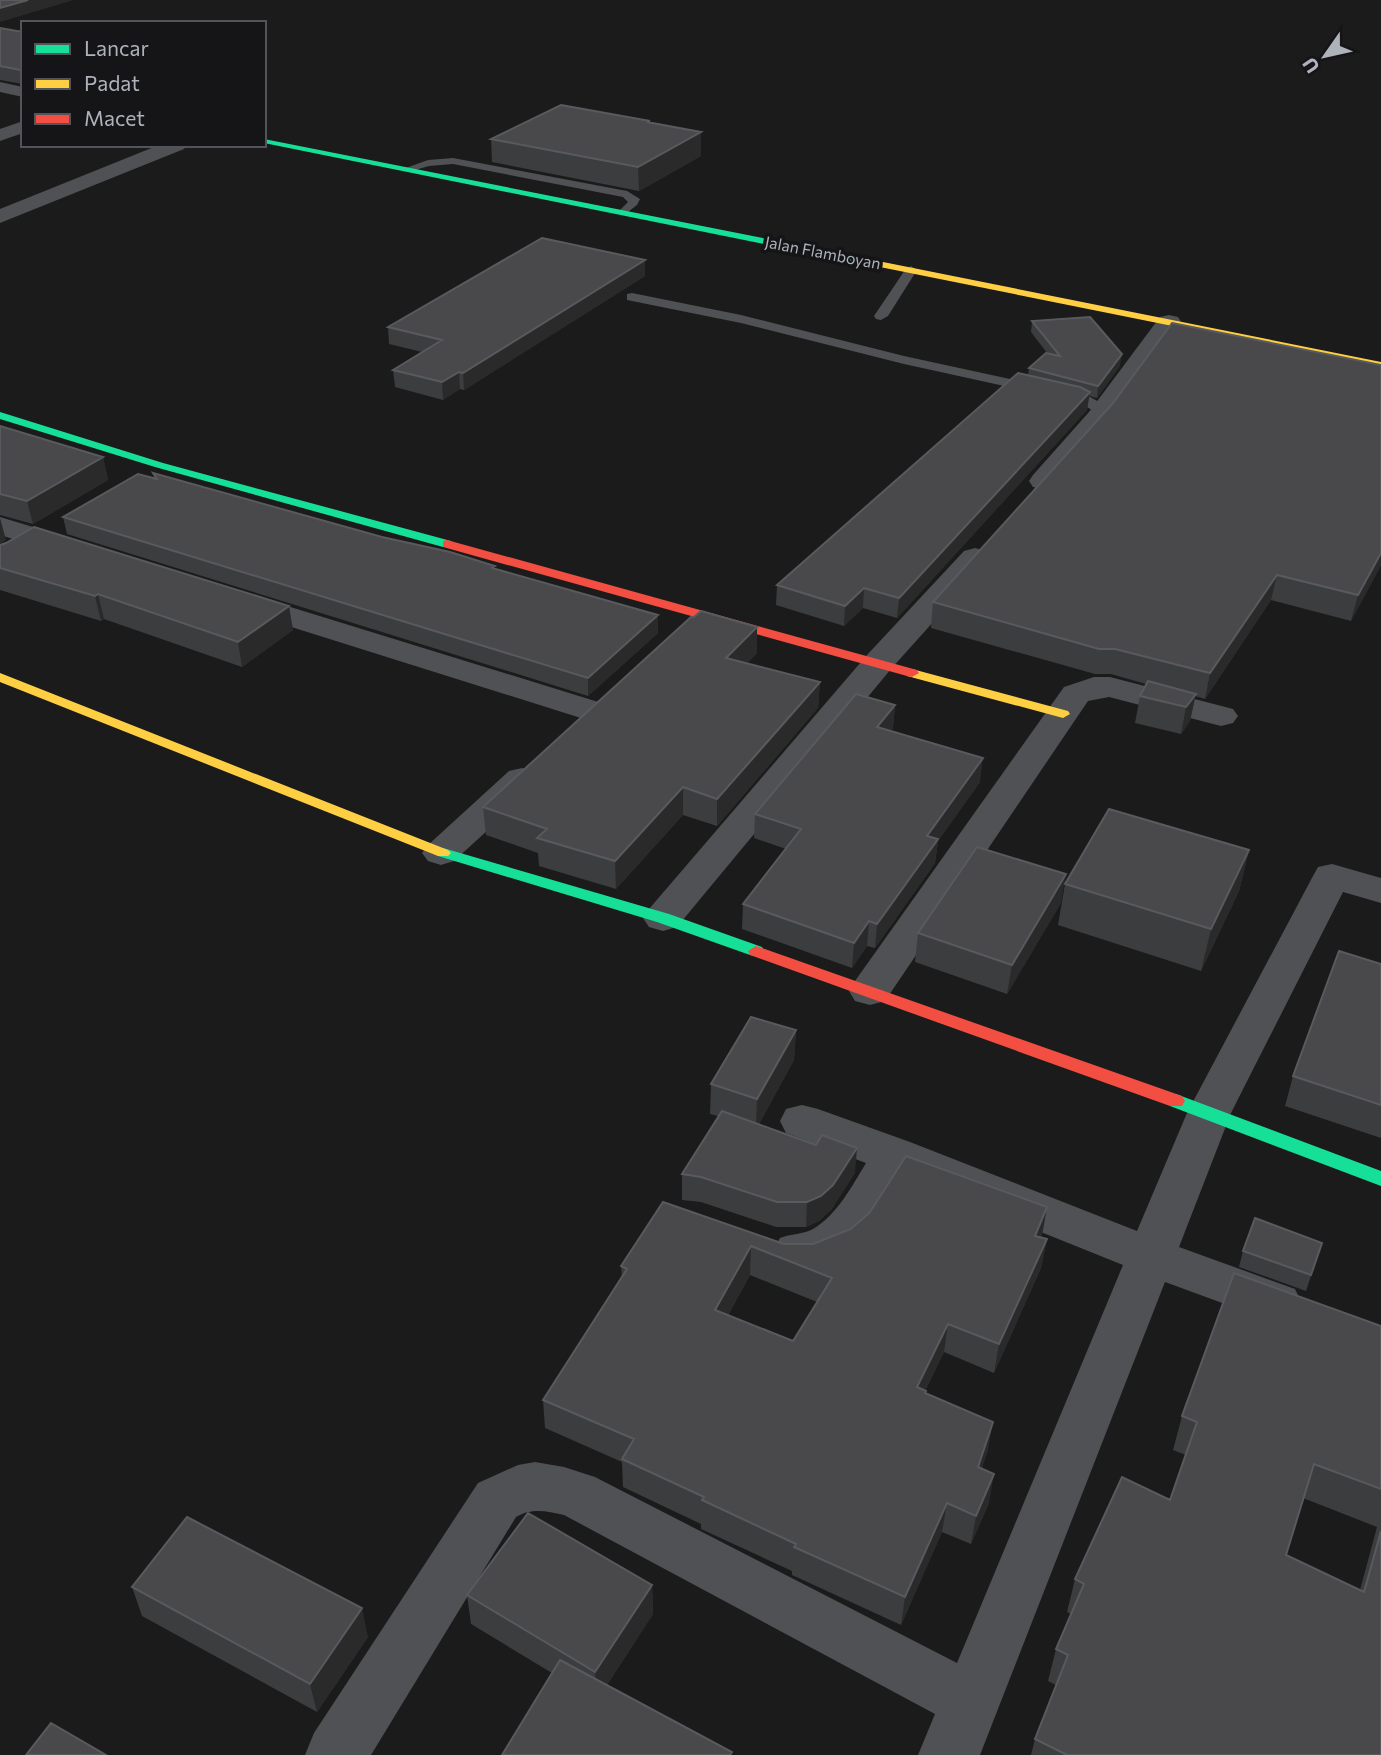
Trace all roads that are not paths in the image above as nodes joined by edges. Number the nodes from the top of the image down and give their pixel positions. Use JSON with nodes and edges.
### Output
{"nodes":[{"id":1,"x":0,"y":87,"type":"edge"},
{"id":2,"x":21,"y":92,"type":"edge"},
{"id":3,"x":21,"y":128,"type":"edge"},
{"id":4,"x":0,"y":135,"type":"edge"},
{"id":5,"x":266,"y":141,"type":"edge"},
{"id":6,"x":172,"y":147,"type":"edge"},
{"id":7,"x":0,"y":217,"type":"edge"},
{"id":8,"x":911,"y":270,"type":"junction"},
{"id":9,"x":632,"y":297,"type":"dead end"},
{"id":10,"x":881,"y":316,"type":"dead end"},
{"id":11,"x":1169,"y":322,"type":"junction"},
{"id":12,"x":1381,"y":365,"type":"edge"},
{"id":13,"x":0,"y":415,"type":"edge"},
{"id":14,"x":1098,"y":418,"type":"junction"},
{"id":15,"x":159,"y":465,"type":"junction"},
{"id":16,"x":126,"y":484,"type":"edge"},
{"id":17,"x":1025,"y":501,"type":"edge"},
{"id":18,"x":70,"y":517,"type":"edge"},
{"id":19,"x":998,"y":532,"type":"edge"},
{"id":20,"x":36,"y":537,"type":"junction"},
{"id":21,"x":5,"y":540,"type":"edge"},
{"id":22,"x":102,"y":557,"type":"edge"},
{"id":23,"x":206,"y":590,"type":"edge"},
{"id":24,"x":702,"y":613,"type":"junction"},
{"id":25,"x":673,"y":640,"type":"edge"},
{"id":26,"x":878,"y":662,"type":"junction"},
{"id":27,"x":0,"y":677,"type":"edge"},
{"id":28,"x":1063,"y":714,"type":"junction"},
{"id":29,"x":1221,"y":716,"type":"dead end"},
{"id":30,"x":441,"y":853,"type":"junction"},
{"id":31,"x":1381,"y":891,"type":"edge"},
{"id":32,"x":663,"y":918,"type":"junction"},
{"id":33,"x":870,"y":991,"type":"junction"},
{"id":34,"x":1209,"y":1113,"type":"junction"},
{"id":35,"x":802,"y":1121,"type":"dead end"},
{"id":36,"x":894,"y":1154,"type":"junction"},
{"id":37,"x":1381,"y":1179,"type":"edge"},
{"id":38,"x":758,"y":1243,"type":"edge"},
{"id":39,"x":1150,"y":1257,"type":"junction"},
{"id":40,"x":1317,"y":1318,"type":"edge"},
{"id":41,"x":972,"y":1702,"type":"junction"},
{"id":42,"x":336,"y":1755,"type":"edge"},
{"id":43,"x":949,"y":1755,"type":"edge"}],
"edges":[{"from":1,"to":2,"type":"street"},
{"from":3,"to":4,"type":"street"},
{"from":5,"to":8,"type":"street","name":"Jalan Flamboyan"},
{"from":6,"to":7,"type":"street"},
{"from":8,"to":10,"type":"lane"},
{"from":8,"to":11,"type":"street","name":"Jalan Flamboyan"},
{"from":9,"to":14,"type":"lane"},
{"from":11,"to":12,"type":"street","name":"Jalan Flamboyan"},
{"from":11,"to":14,"type":"street"},
{"from":13,"to":15,"type":"street"},
{"from":14,"to":17,"type":"street"},
{"from":15,"to":16,"type":"street"},
{"from":15,"to":24,"type":"street"},
{"from":18,"to":20,"type":"street"},
{"from":19,"to":26,"type":"street"},
{"from":20,"to":21,"type":"street"},
{"from":20,"to":22,"type":"street"},
{"from":23,"to":30,"type":"street"},
{"from":24,"to":25,"type":"street"},
{"from":24,"to":26,"type":"street"},
{"from":26,"to":28,"type":"street"},
{"from":26,"to":32,"type":"street"},
{"from":27,"to":30,"type":"street"},
{"from":28,"to":29,"type":"street"},
{"from":28,"to":33,"type":"street"},
{"from":30,"to":32,"type":"street"},
{"from":31,"to":34,"type":"street"},
{"from":32,"to":33,"type":"street"},
{"from":33,"to":34,"type":"street"},
{"from":34,"to":37,"type":"street"},
{"from":34,"to":39,"type":"street"},
{"from":35,"to":36,"type":"street"},
{"from":36,"to":38,"type":"street"},
{"from":36,"to":39,"type":"street"},
{"from":39,"to":40,"type":"street"},
{"from":39,"to":41,"type":"street"},
{"from":41,"to":42,"type":"street"},
{"from":41,"to":43,"type":"street"}]}
